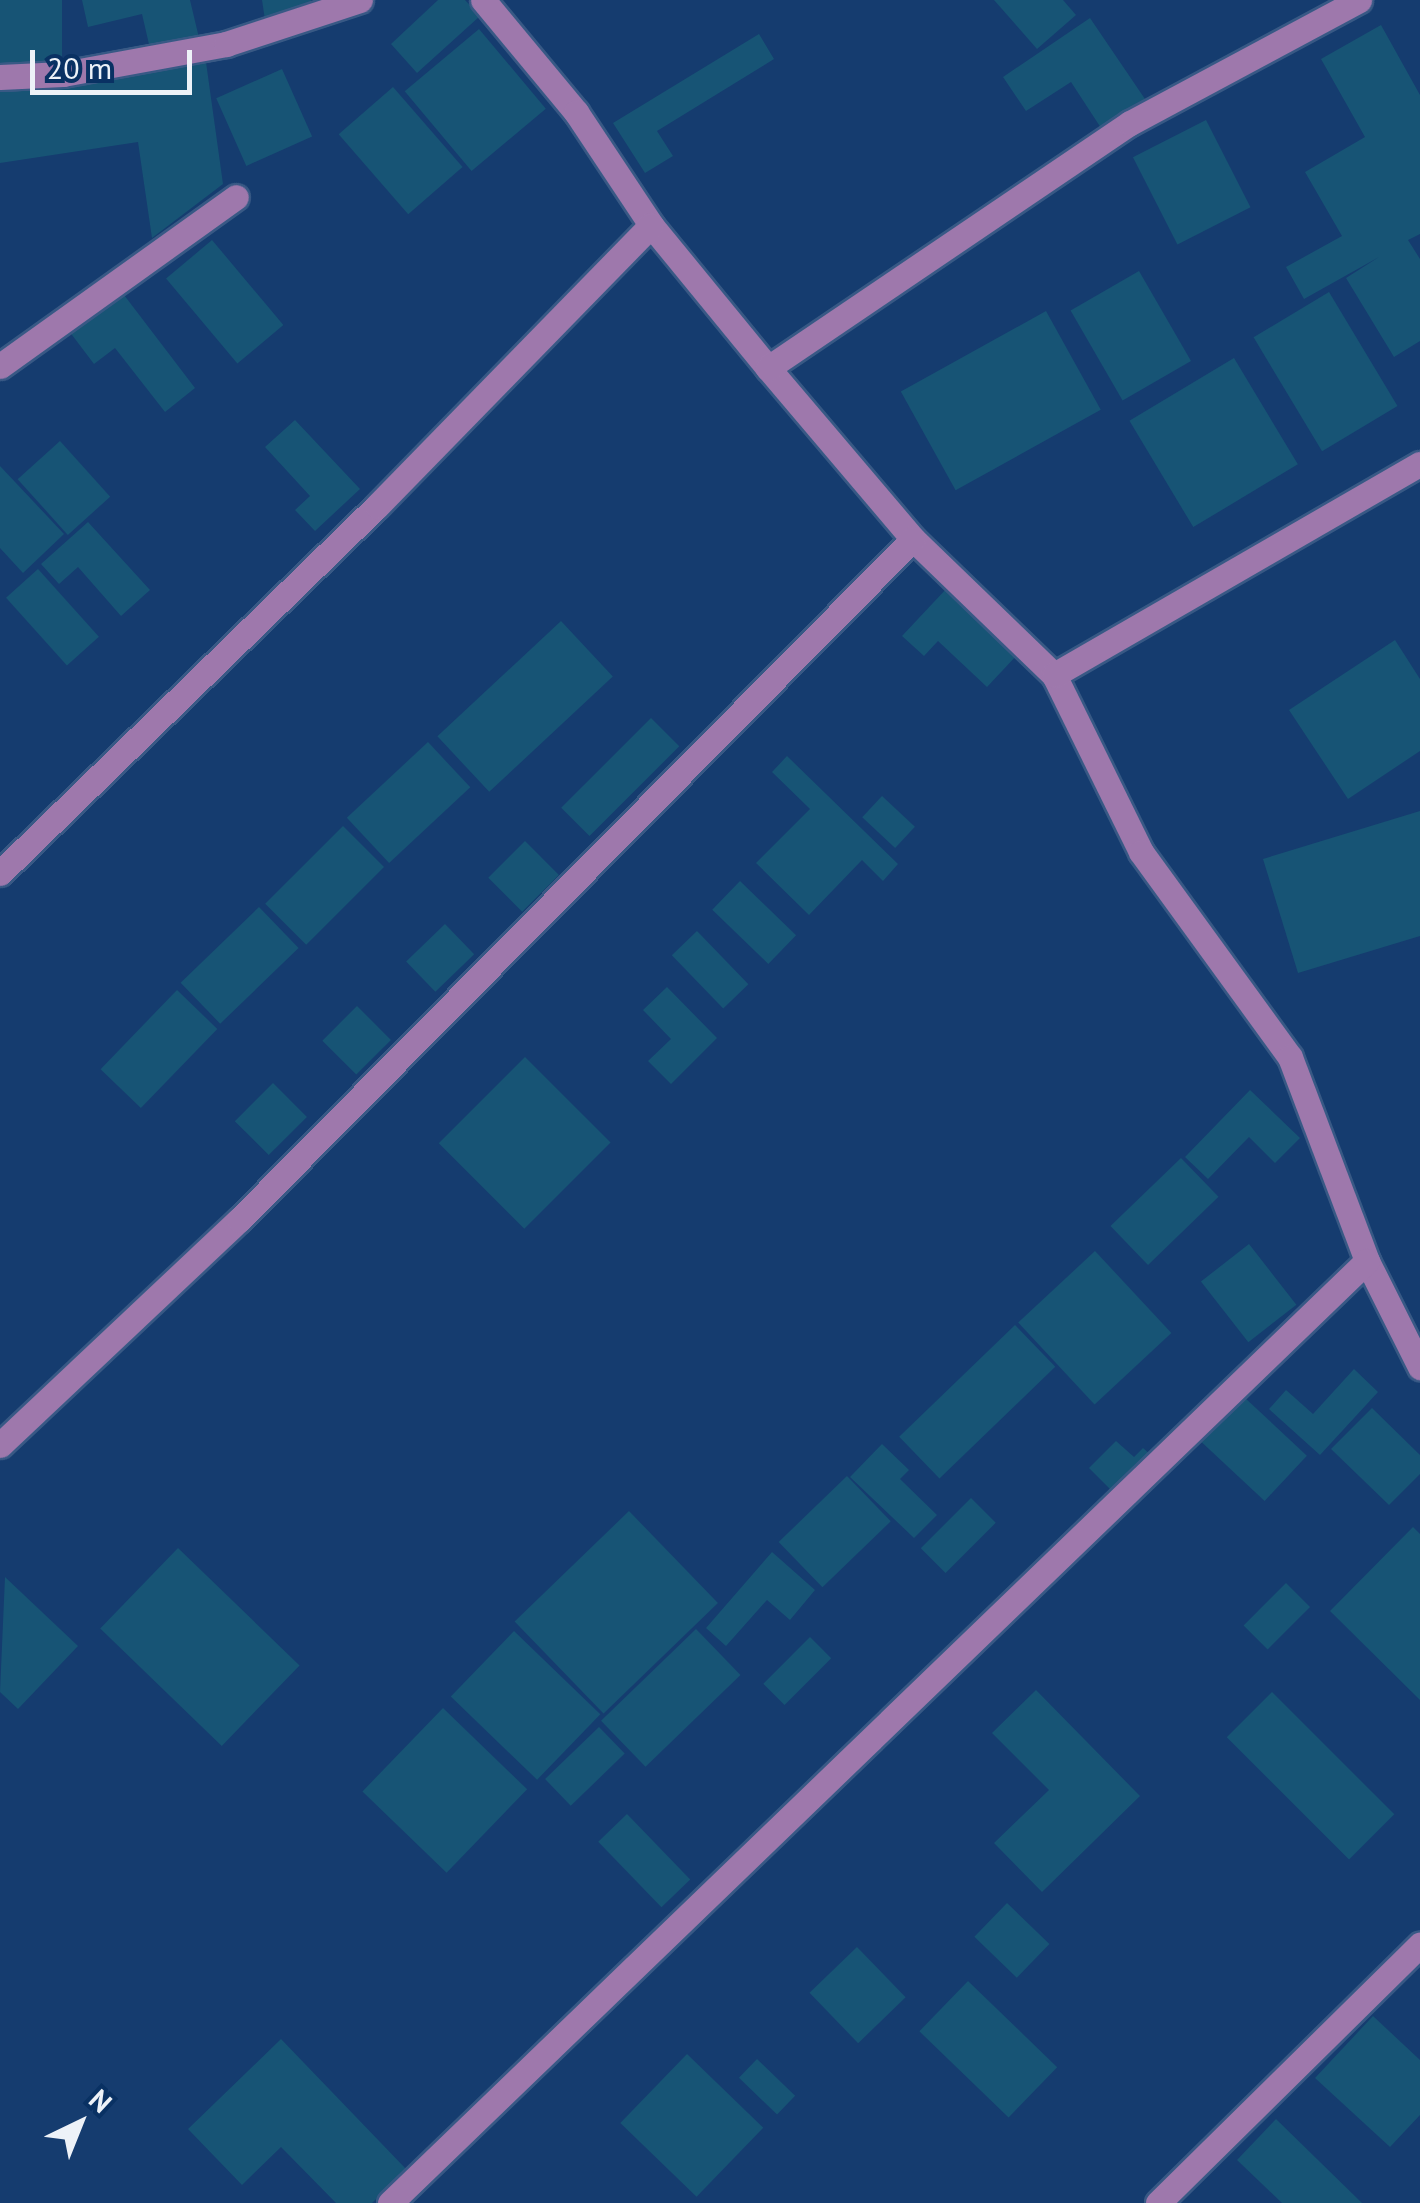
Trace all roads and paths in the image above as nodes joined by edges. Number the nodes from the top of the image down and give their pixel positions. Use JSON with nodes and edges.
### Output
{"nodes":[{"id":1,"x":360,"y":0,"type":"edge"},
{"id":2,"x":483,"y":0,"type":"edge"},
{"id":3,"x":1360,"y":0,"type":"edge"},
{"id":4,"x":0,"y":77,"type":"edge"},
{"id":5,"x":236,"y":197,"type":"dead end"},
{"id":6,"x":651,"y":224,"type":"junction"},
{"id":7,"x":0,"y":366,"type":"edge"},
{"id":8,"x":768,"y":368,"type":"junction"},
{"id":9,"x":1420,"y":464,"type":"edge"},
{"id":10,"x":913,"y":539,"type":"junction"},
{"id":11,"x":1054,"y":675,"type":"junction"},
{"id":12,"x":0,"y":873,"type":"edge"},
{"id":13,"x":1367,"y":1261,"type":"junction"},
{"id":14,"x":1420,"y":1367,"type":"edge"},
{"id":15,"x":0,"y":1445,"type":"edge"},
{"id":16,"x":1420,"y":1945,"type":"edge"},
{"id":17,"x":390,"y":2203,"type":"edge"},
{"id":18,"x":1158,"y":2203,"type":"edge"}],
"edges":[{"from":1,"to":4,"type":"street"},
{"from":2,"to":6,"type":"street"},
{"from":3,"to":8,"type":"street"},
{"from":5,"to":7,"type":"street"},
{"from":6,"to":8,"type":"street"},
{"from":6,"to":12,"type":"street"},
{"from":8,"to":10,"type":"street"},
{"from":9,"to":11,"type":"street"},
{"from":10,"to":11,"type":"street"},
{"from":10,"to":15,"type":"street"},
{"from":11,"to":13,"type":"street"},
{"from":13,"to":14,"type":"street"},
{"from":13,"to":17,"type":"street"},
{"from":16,"to":18,"type":"street"}]}
